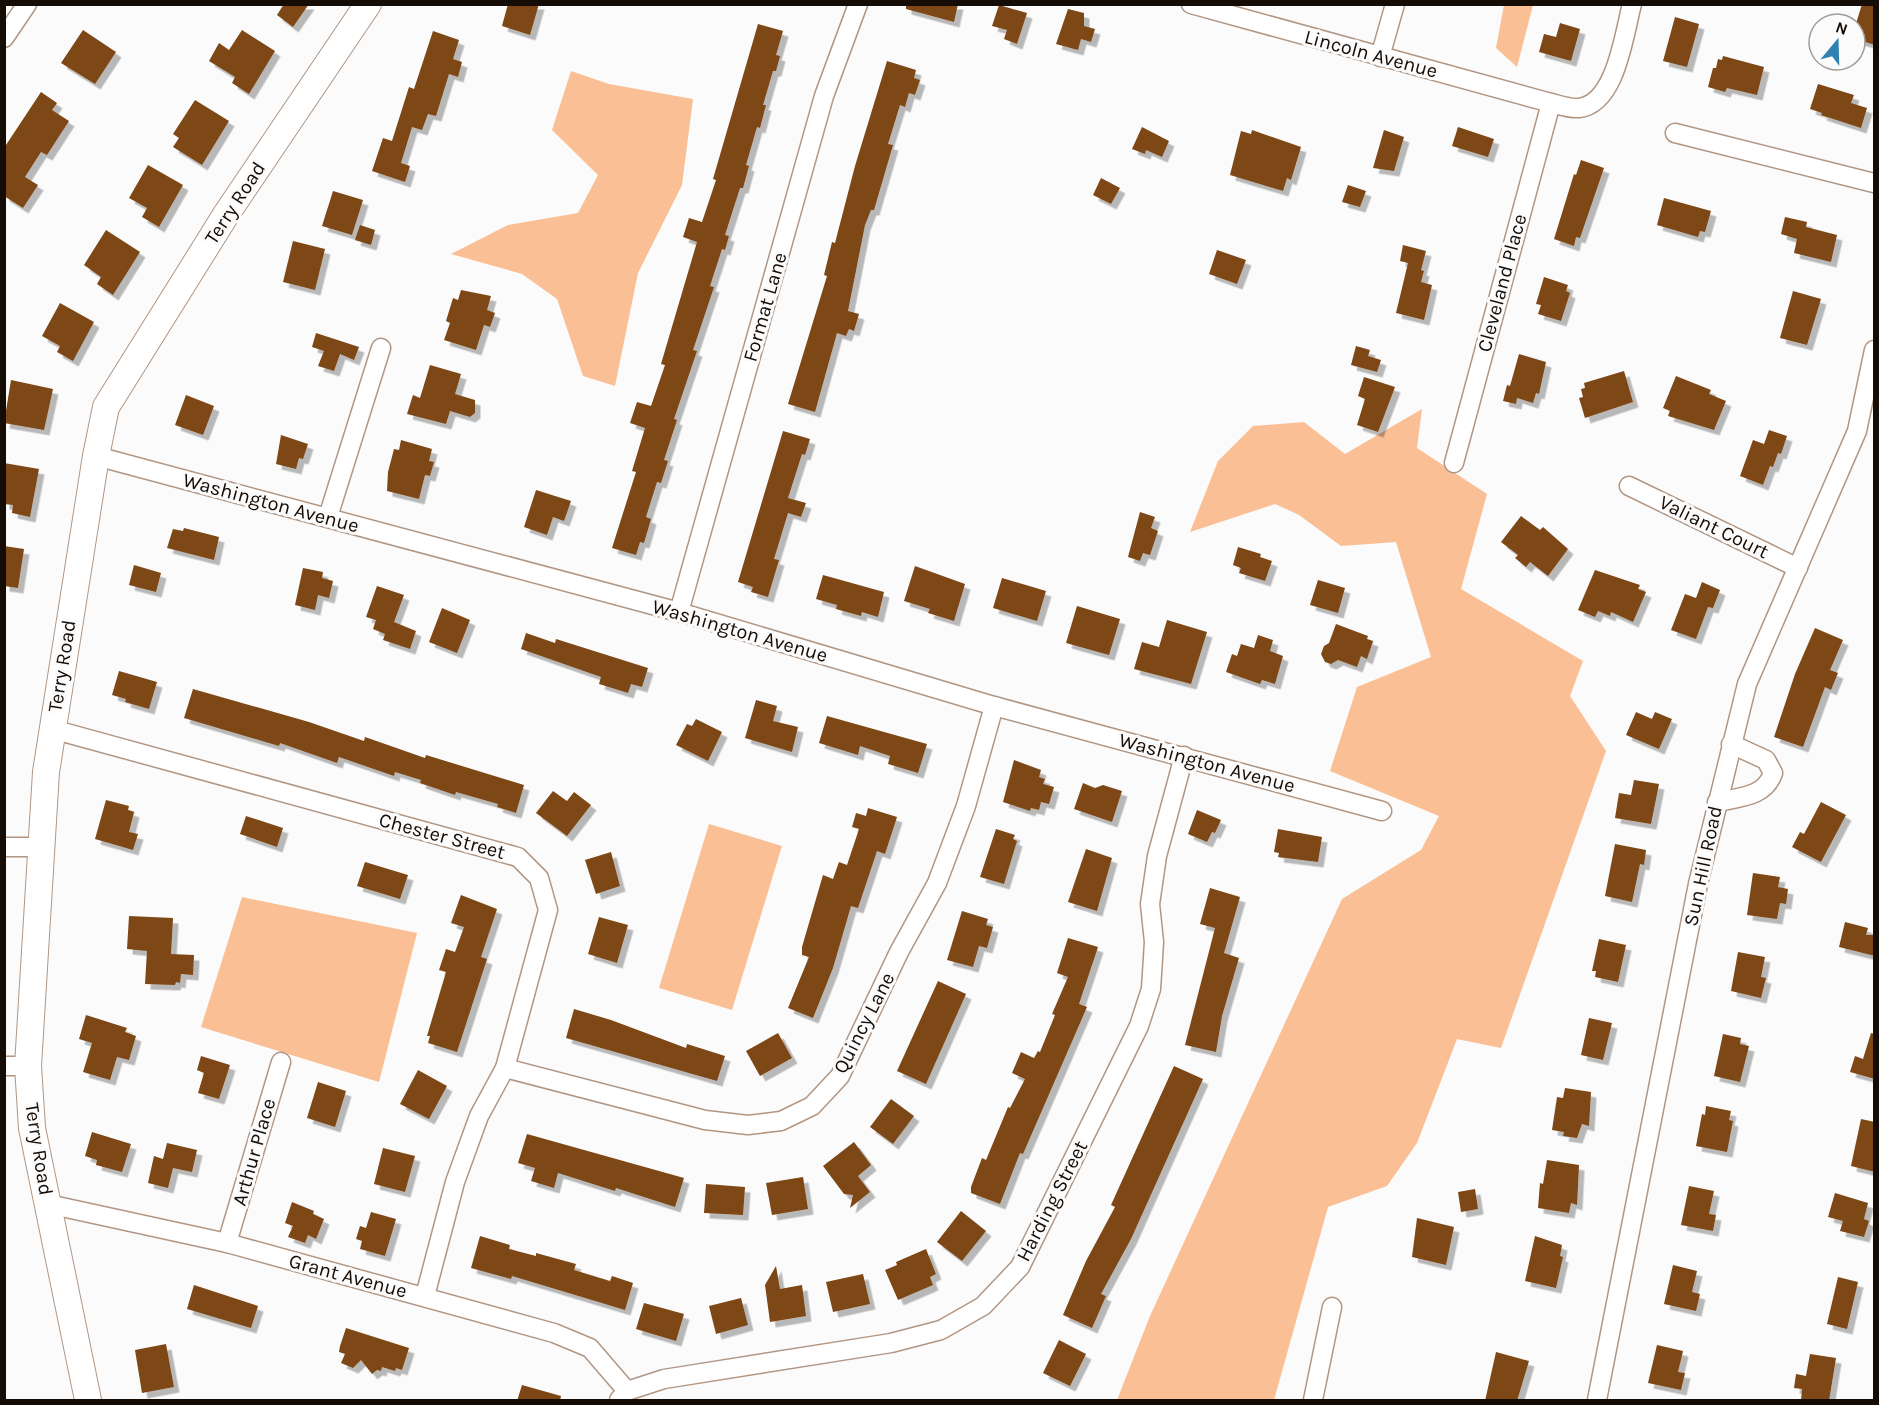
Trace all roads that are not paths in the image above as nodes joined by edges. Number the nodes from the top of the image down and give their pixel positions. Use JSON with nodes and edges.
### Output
{"nodes":[{"id":1,"x":27,"y":4,"type":"edge"},
{"id":2,"x":368,"y":4,"type":"edge"},
{"id":3,"x":858,"y":4,"type":"edge"},
{"id":4,"x":1191,"y":4,"type":"edge"},
{"id":5,"x":1395,"y":4,"type":"edge"},
{"id":6,"x":1632,"y":4,"type":"edge"},
{"id":7,"x":4,"y":38,"type":"edge"},
{"id":8,"x":1380,"y":57,"type":"junction"},
{"id":9,"x":1551,"y":103,"type":"junction"},
{"id":10,"x":1675,"y":132,"type":"dead end"},
{"id":11,"x":1875,"y":183,"type":"edge"},
{"id":12,"x":381,"y":348,"type":"dead end"},
{"id":13,"x":1875,"y":350,"type":"edge"},
{"id":14,"x":96,"y":456,"type":"junction"},
{"id":15,"x":1454,"y":463,"type":"dead end"},
{"id":16,"x":1629,"y":486,"type":"dead end"},
{"id":17,"x":328,"y":518,"type":"junction"},
{"id":18,"x":1798,"y":568,"type":"junction"},
{"id":19,"x":679,"y":612,"type":"junction"},
{"id":20,"x":994,"y":706,"type":"junction"},
{"id":21,"x":52,"y":729,"type":"junction"},
{"id":22,"x":1731,"y":744,"type":"junction"},
{"id":23,"x":1184,"y":756,"type":"junction"},
{"id":24,"x":1717,"y":802,"type":"junction"},
{"id":25,"x":1382,"y":811,"type":"dead end"},
{"id":26,"x":4,"y":847,"type":"edge"},
{"id":27,"x":41,"y":847,"type":"junction"},
{"id":28,"x":281,"y":1062,"type":"dead end"},
{"id":29,"x":16,"y":1066,"type":"edge"},
{"id":30,"x":505,"y":1068,"type":"junction"},
{"id":31,"x":48,"y":1204,"type":"junction"},
{"id":32,"x":227,"y":1243,"type":"junction"},
{"id":33,"x":425,"y":1296,"type":"junction"},
{"id":34,"x":1332,"y":1306,"type":"dead end"},
{"id":35,"x":623,"y":1396,"type":"edge"},
{"id":36,"x":88,"y":1401,"type":"edge"},
{"id":37,"x":1313,"y":1401,"type":"edge"},
{"id":38,"x":1597,"y":1401,"type":"edge"}],
"edges":[{"from":1,"to":7,"type":"street"},
{"from":2,"to":14,"type":"street","name":"Terry Road"},
{"from":3,"to":19,"type":"street","name":"Format Lane"},
{"from":4,"to":8,"type":"street","name":"Lincoln Avenue"},
{"from":5,"to":8,"type":"street"},
{"from":6,"to":9,"type":"street","name":"Lincoln Avenue"},
{"from":8,"to":9,"type":"street","name":"Lincoln Avenue"},
{"from":9,"to":15,"type":"street","name":"Cleveland Place"},
{"from":10,"to":11,"type":"street"},
{"from":12,"to":17,"type":"street"},
{"from":13,"to":18,"type":"street","name":"Sun Hill Road"},
{"from":14,"to":17,"type":"street","name":"Washington Avenue"},
{"from":14,"to":21,"type":"street","name":"Terry Road"},
{"from":16,"to":18,"type":"street","name":"Valiant Court"},
{"from":17,"to":19,"type":"street","name":"Washington Avenue"},
{"from":18,"to":22,"type":"street","name":"Sun Hill Road"},
{"from":19,"to":20,"type":"street","name":"Washington Avenue"},
{"from":20,"to":23,"type":"street","name":"Washington Avenue"},
{"from":20,"to":30,"type":"street","name":"Quincy Lane"},
{"from":21,"to":27,"type":"street","name":"Terry Road"},
{"from":21,"to":30,"type":"street","name":"Chester Street"},
{"from":22,"to":24,"type":"street","name":"Sun Hill Road"},
{"from":22,"to":24,"type":"street"},
{"from":23,"to":25,"type":"street","name":"Washington Avenue"},
{"from":23,"to":35,"type":"street","name":"Harding Street"},
{"from":24,"to":38,"type":"street","name":"Sun Hill Road"},
{"from":26,"to":27,"type":"street"},
{"from":27,"to":29,"type":"street","name":"Terry Road"},
{"from":28,"to":32,"type":"street","name":"Arthur Place"},
{"from":29,"to":31,"type":"street","name":"Terry Road"},
{"from":30,"to":33,"type":"street","name":"Chester Street"},
{"from":31,"to":32,"type":"street","name":"Grant Avenue"},
{"from":31,"to":36,"type":"street","name":"Terry Road"},
{"from":32,"to":33,"type":"street","name":"Grant Avenue"},
{"from":33,"to":35,"type":"street","name":"Grant Avenue"},
{"from":34,"to":37,"type":"street"}]}
